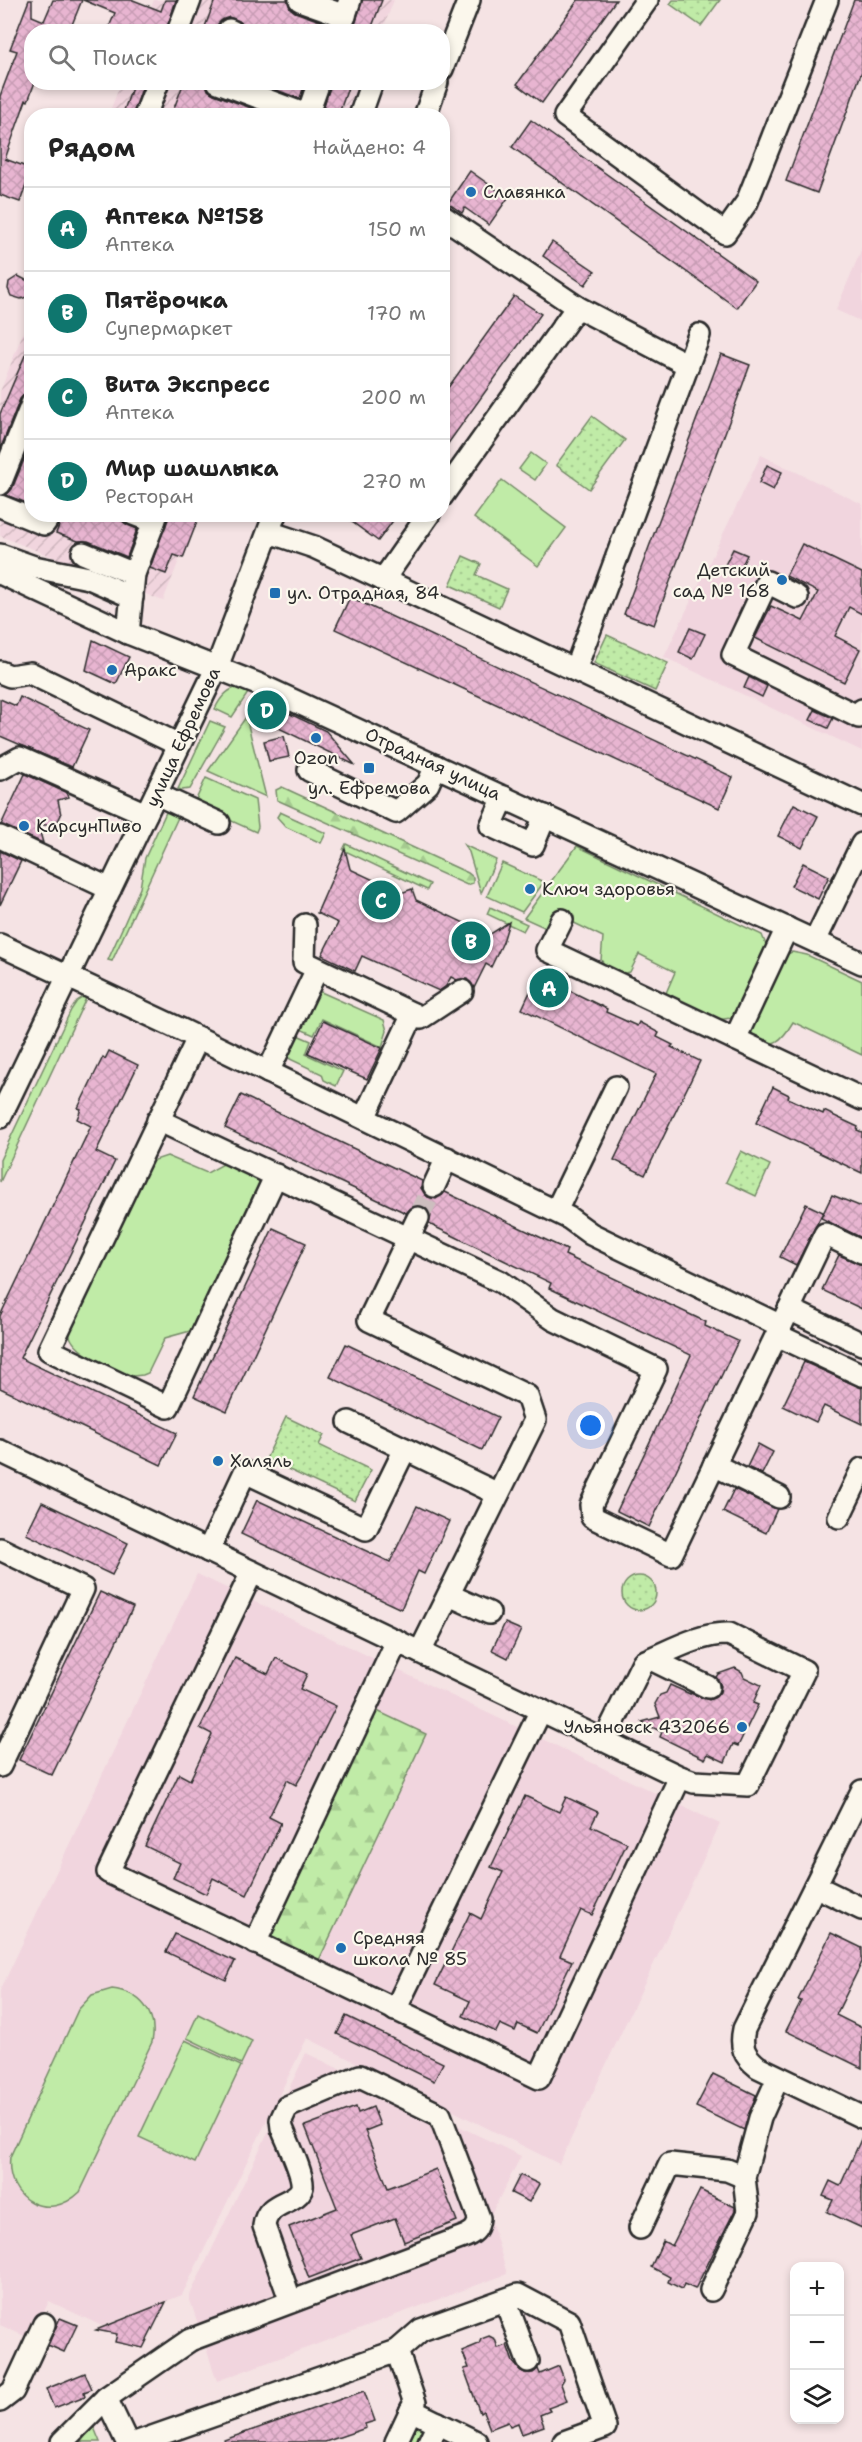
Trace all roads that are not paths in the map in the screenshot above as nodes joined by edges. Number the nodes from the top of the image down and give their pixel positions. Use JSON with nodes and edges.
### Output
{"nodes":[{"id":1,"x":190,"y":0,"type":"edge"},
{"id":2,"x":300,"y":0,"type":"edge"},
{"id":3,"x":469,"y":0,"type":"edge"},
{"id":4,"x":647,"y":0,"type":"edge"},
{"id":5,"x":827,"y":0,"type":"edge"},
{"id":6,"x":344,"y":16,"type":"edge"},
{"id":7,"x":181,"y":24,"type":"edge"},
{"id":8,"x":450,"y":49,"type":"edge"},
{"id":9,"x":155,"y":90,"type":"edge"},
{"id":10,"x":240,"y":90,"type":"edge"},
{"id":11,"x":317,"y":90,"type":"edge"},
{"id":12,"x":369,"y":90,"type":"edge"},
{"id":13,"x":434,"y":90,"type":"edge"},
{"id":14,"x":148,"y":108,"type":"edge"},
{"id":15,"x":288,"y":108,"type":"edge"},
{"id":16,"x":310,"y":108,"type":"edge"},
{"id":17,"x":363,"y":108,"type":"edge"},
{"id":18,"x":428,"y":108,"type":"edge"},
{"id":19,"x":450,"y":221,"type":"edge"},
{"id":20,"x":577,"y":307,"type":"junction"},
{"id":21,"x":699,"y":336,"type":"dead end"},
{"id":22,"x":688,"y":365,"type":"junction"},
{"id":23,"x":24,"y":424,"type":"edge"},
{"id":24,"x":0,"y":484,"type":"edge"},
{"id":25,"x":450,"y":485,"type":"edge"},
{"id":26,"x":0,"y":506,"type":"edge"},
{"id":27,"x":24,"y":516,"type":"edge"},
{"id":28,"x":154,"y":522,"type":"edge"},
{"id":29,"x":423,"y":522,"type":"edge"},
{"id":30,"x":272,"y":523,"type":"edge"},
{"id":31,"x":83,"y":553,"type":"dead end"},
{"id":32,"x":0,"y":555,"type":"edge"},
{"id":33,"x":0,"y":573,"type":"edge"},
{"id":34,"x":134,"y":574,"type":"junction"},
{"id":35,"x":383,"y":580,"type":"junction"},
{"id":36,"x":132,"y":597,"type":"junction"},
{"id":37,"x":797,"y":597,"type":"dead end"},
{"id":38,"x":128,"y":633,"type":"junction"},
{"id":39,"x":217,"y":667,"type":"junction"},
{"id":40,"x":575,"y":670,"type":"junction"},
{"id":41,"x":0,"y":672,"type":"edge"},
{"id":42,"x":862,"y":710,"type":"edge"},
{"id":43,"x":179,"y":745,"type":"junction"},
{"id":44,"x":436,"y":766,"type":"junction"},
{"id":45,"x":0,"y":769,"type":"edge"},
{"id":46,"x":309,"y":770,"type":"dead end"},
{"id":47,"x":156,"y":794,"type":"junction"},
{"id":48,"x":504,"y":797,"type":"junction"},
{"id":49,"x":862,"y":805,"type":"edge"},
{"id":50,"x":146,"y":814,"type":"junction"},
{"id":51,"x":545,"y":816,"type":"junction"},
{"id":52,"x":219,"y":823,"type":"dead end"},
{"id":53,"x":0,"y":837,"type":"edge"},
{"id":54,"x":862,"y":844,"type":"edge"},
{"id":55,"x":110,"y":890,"type":"junction"},
{"id":56,"x":562,"y":920,"type":"dead end"},
{"id":57,"x":305,"y":925,"type":"dead end"},
{"id":58,"x":787,"y":928,"type":"junction"},
{"id":59,"x":814,"y":941,"type":"junction"},
{"id":60,"x":0,"y":945,"type":"edge"},
{"id":61,"x":862,"y":963,"type":"edge"},
{"id":62,"x":317,"y":969,"type":"junction"},
{"id":63,"x":68,"y":977,"type":"junction"},
{"id":64,"x":462,"y":991,"type":"dead end"},
{"id":65,"x":414,"y":1014,"type":"junction"},
{"id":66,"x":198,"y":1038,"type":"junction"},
{"id":67,"x":735,"y":1039,"type":"junction"},
{"id":68,"x":268,"y":1072,"type":"junction"},
{"id":69,"x":615,"y":1087,"type":"dead end"},
{"id":70,"x":862,"y":1099,"type":"edge"},
{"id":71,"x":0,"y":1117,"type":"edge"},
{"id":72,"x":364,"y":1118,"type":"junction"},
{"id":73,"x":158,"y":1120,"type":"junction"},
{"id":74,"x":447,"y":1158,"type":"junction"},
{"id":75,"x":276,"y":1175,"type":"junction"},
{"id":76,"x":434,"y":1186,"type":"tunnel mouth"},
{"id":77,"x":556,"y":1211,"type":"junction"},
{"id":78,"x":418,"y":1218,"type":"tunnel mouth"},
{"id":79,"x":408,"y":1238,"type":"junction"},
{"id":80,"x":862,"y":1252,"type":"edge"},
{"id":81,"x":782,"y":1323,"type":"junction"},
{"id":82,"x":862,"y":1344,"type":"edge"},
{"id":83,"x":862,"y":1376,"type":"edge"},
{"id":84,"x":349,"y":1422,"type":"dead end"},
{"id":85,"x":405,"y":1449,"type":"junction"},
{"id":86,"x":0,"y":1451,"type":"edge"},
{"id":87,"x":714,"y":1466,"type":"junction"},
{"id":88,"x":862,"y":1468,"type":"edge"},
{"id":89,"x":498,"y":1494,"type":"junction"},
{"id":90,"x":779,"y":1497,"type":"dead end"},
{"id":91,"x":839,"y":1517,"type":"dead end"},
{"id":92,"x":0,"y":1550,"type":"edge"},
{"id":93,"x":208,"y":1551,"type":"junction"},
{"id":94,"x":252,"y":1572,"type":"junction"},
{"id":95,"x":448,"y":1594,"type":"junction"},
{"id":96,"x":489,"y":1613,"type":"dead end"},
{"id":97,"x":397,"y":1641,"type":"junction"},
{"id":98,"x":420,"y":1652,"type":"junction"},
{"id":99,"x":651,"y":1659,"type":"junction"},
{"id":100,"x":708,"y":1687,"type":"dead end"},
{"id":101,"x":541,"y":1710,"type":"junction"},
{"id":102,"x":604,"y":1740,"type":"junction"},
{"id":103,"x":0,"y":1766,"type":"edge"},
{"id":104,"x":680,"y":1777,"type":"junction"},
{"id":105,"x":862,"y":1791,"type":"edge"},
{"id":106,"x":816,"y":1886,"type":"junction"},
{"id":107,"x":862,"y":1909,"type":"edge"},
{"id":108,"x":255,"y":1943,"type":"junction"},
{"id":109,"x":395,"y":2010,"type":"junction"},
{"id":110,"x":778,"y":2078,"type":"junction"},
{"id":111,"x":862,"y":2117,"type":"edge"},
{"id":112,"x":744,"y":2177,"type":"junction"},
{"id":113,"x":640,"y":2228,"type":"dead end"},
{"id":114,"x":711,"y":2290,"type":"dead end"},
{"id":115,"x":505,"y":2300,"type":"junction"},
{"id":116,"x":291,"y":2302,"type":"junction"},
{"id":117,"x":45,"y":2324,"type":"dead end"},
{"id":118,"x":397,"y":2351,"type":"junction"},
{"id":119,"x":528,"y":2361,"type":"dead end"},
{"id":120,"x":106,"y":2398,"type":"junction"},
{"id":121,"x":0,"y":2401,"type":"edge"},
{"id":122,"x":411,"y":2410,"type":"junction"},
{"id":123,"x":438,"y":2423,"type":"junction"},
{"id":124,"x":62,"y":2442,"type":"edge"},
{"id":125,"x":127,"y":2442,"type":"edge"},
{"id":126,"x":138,"y":2442,"type":"edge"},
{"id":127,"x":396,"y":2442,"type":"edge"},
{"id":128,"x":429,"y":2442,"type":"edge"},
{"id":129,"x":476,"y":2442,"type":"edge"},
{"id":130,"x":564,"y":2442,"type":"edge"}],
"edges":[{"from":1,"to":7,"type":"street"},
{"from":2,"to":6,"type":"street"},
{"from":3,"to":8,"type":"street"},
{"from":4,"to":5,"type":"street"},
{"from":9,"to":14,"type":"street"},
{"from":10,"to":15,"type":"street"},
{"from":11,"to":16,"type":"street"},
{"from":12,"to":17,"type":"street"},
{"from":13,"to":18,"type":"street"},
{"from":19,"to":20,"type":"street"},
{"from":20,"to":22,"type":"street"},
{"from":20,"to":25,"type":"street"},
{"from":21,"to":22,"type":"street"},
{"from":22,"to":40,"type":"street"},
{"from":23,"to":24,"type":"street"},
{"from":26,"to":27,"type":"street"},
{"from":28,"to":34,"type":"street"},
{"from":29,"to":35,"type":"street"},
{"from":30,"to":35,"type":"street"},
{"from":30,"to":39,"type":"street","name":"улица Ефремова"},
{"from":31,"to":34,"type":"street"},
{"from":32,"to":36,"type":"street"},
{"from":33,"to":38,"type":"street","name":"Отрадная улица"},
{"from":34,"to":36,"type":"street"},
{"from":35,"to":40,"type":"street"},
{"from":36,"to":38,"type":"street"},
{"from":37,"to":42,"type":"street"},
{"from":38,"to":39,"type":"street","name":"Отрадная улица"},
{"from":39,"to":43,"type":"street","name":"улица Ефремова"},
{"from":39,"to":44,"type":"street","name":"Отрадная улица"},
{"from":40,"to":49,"type":"street"},
{"from":41,"to":43,"type":"street"},
{"from":43,"to":47,"type":"street","name":"улица Ефремова"},
{"from":44,"to":46,"type":"street"},
{"from":44,"to":48,"type":"street","name":"Отрадная улица"},
{"from":45,"to":50,"type":"street"},
{"from":47,"to":50,"type":"street","name":"улица Ефремова"},
{"from":47,"to":52,"type":"street"},
{"from":48,"to":51,"type":"street","name":"Отрадная улица"},
{"from":48,"to":51,"type":"street"},
{"from":50,"to":55,"type":"street","name":"улица Ефремова"},
{"from":51,"to":58,"type":"street","name":"Отрадная улица"},
{"from":53,"to":55,"type":"street"},
{"from":54,"to":59,"type":"street"},
{"from":55,"to":63,"type":"street","name":"улица Ефремова"},
{"from":56,"to":67,"type":"street"},
{"from":57,"to":62,"type":"street"},
{"from":58,"to":59,"type":"street","name":"Отрадная улица"},
{"from":58,"to":67,"type":"street"},
{"from":59,"to":61,"type":"street","name":"Отрадная улица"},
{"from":60,"to":63,"type":"street"},
{"from":62,"to":65,"type":"street"},
{"from":62,"to":68,"type":"street"},
{"from":63,"to":66,"type":"street"},
{"from":63,"to":71,"type":"street","name":"улица Ефремова"},
{"from":64,"to":65,"type":"street"},
{"from":65,"to":72,"type":"street"},
{"from":66,"to":68,"type":"street"},
{"from":66,"to":73,"type":"street"},
{"from":67,"to":70,"type":"street"},
{"from":68,"to":72,"type":"street"},
{"from":69,"to":77,"type":"street"},
{"from":72,"to":74,"type":"street"},
{"from":73,"to":75,"type":"street"},
{"from":73,"to":75,"type":"street"},
{"from":74,"to":76,"type":"street"},
{"from":74,"to":77,"type":"street"},
{"from":75,"to":79,"type":"street"},
{"from":77,"to":81,"type":"street"},
{"from":78,"to":79,"type":"street"},
{"from":79,"to":87,"type":"street"},
{"from":79,"to":89,"type":"street"},
{"from":80,"to":81,"type":"street"},
{"from":81,"to":82,"type":"street"},
{"from":81,"to":83,"type":"street"},
{"from":81,"to":87,"type":"street"},
{"from":84,"to":85,"type":"street"},
{"from":85,"to":89,"type":"street"},
{"from":85,"to":93,"type":"street"},
{"from":86,"to":93,"type":"street"},
{"from":87,"to":90,"type":"street"},
{"from":88,"to":91,"type":"street"},
{"from":89,"to":95,"type":"street"},
{"from":92,"to":103,"type":"street"},
{"from":93,"to":94,"type":"street"},
{"from":94,"to":97,"type":"street"},
{"from":94,"to":108,"type":"street"},
{"from":95,"to":96,"type":"street"},
{"from":95,"to":98,"type":"street"},
{"from":97,"to":98,"type":"street"},
{"from":97,"to":108,"type":"street"},
{"from":98,"to":101,"type":"street"},
{"from":99,"to":100,"type":"street"},
{"from":99,"to":102,"type":"street"},
{"from":99,"to":104,"type":"street"},
{"from":101,"to":102,"type":"street"},
{"from":101,"to":109,"type":"street"},
{"from":102,"to":104,"type":"street"},
{"from":104,"to":109,"type":"street"},
{"from":105,"to":106,"type":"street"},
{"from":106,"to":107,"type":"street"},
{"from":106,"to":110,"type":"street"},
{"from":108,"to":109,"type":"street"},
{"from":110,"to":111,"type":"street"},
{"from":110,"to":112,"type":"street"},
{"from":112,"to":113,"type":"street"},
{"from":112,"to":114,"type":"street"},
{"from":115,"to":118,"type":"street"},
{"from":115,"to":119,"type":"street"},
{"from":115,"to":130,"type":"street"},
{"from":116,"to":116,"type":"street"},
{"from":116,"to":120,"type":"street"},
{"from":117,"to":121,"type":"street"},
{"from":118,"to":122,"type":"street"},
{"from":118,"to":126,"type":"street"},
{"from":120,"to":124,"type":"street"},
{"from":120,"to":125,"type":"street"},
{"from":122,"to":123,"type":"street"},
{"from":122,"to":127,"type":"street"},
{"from":123,"to":128,"type":"street"},
{"from":123,"to":129,"type":"street"}]}
